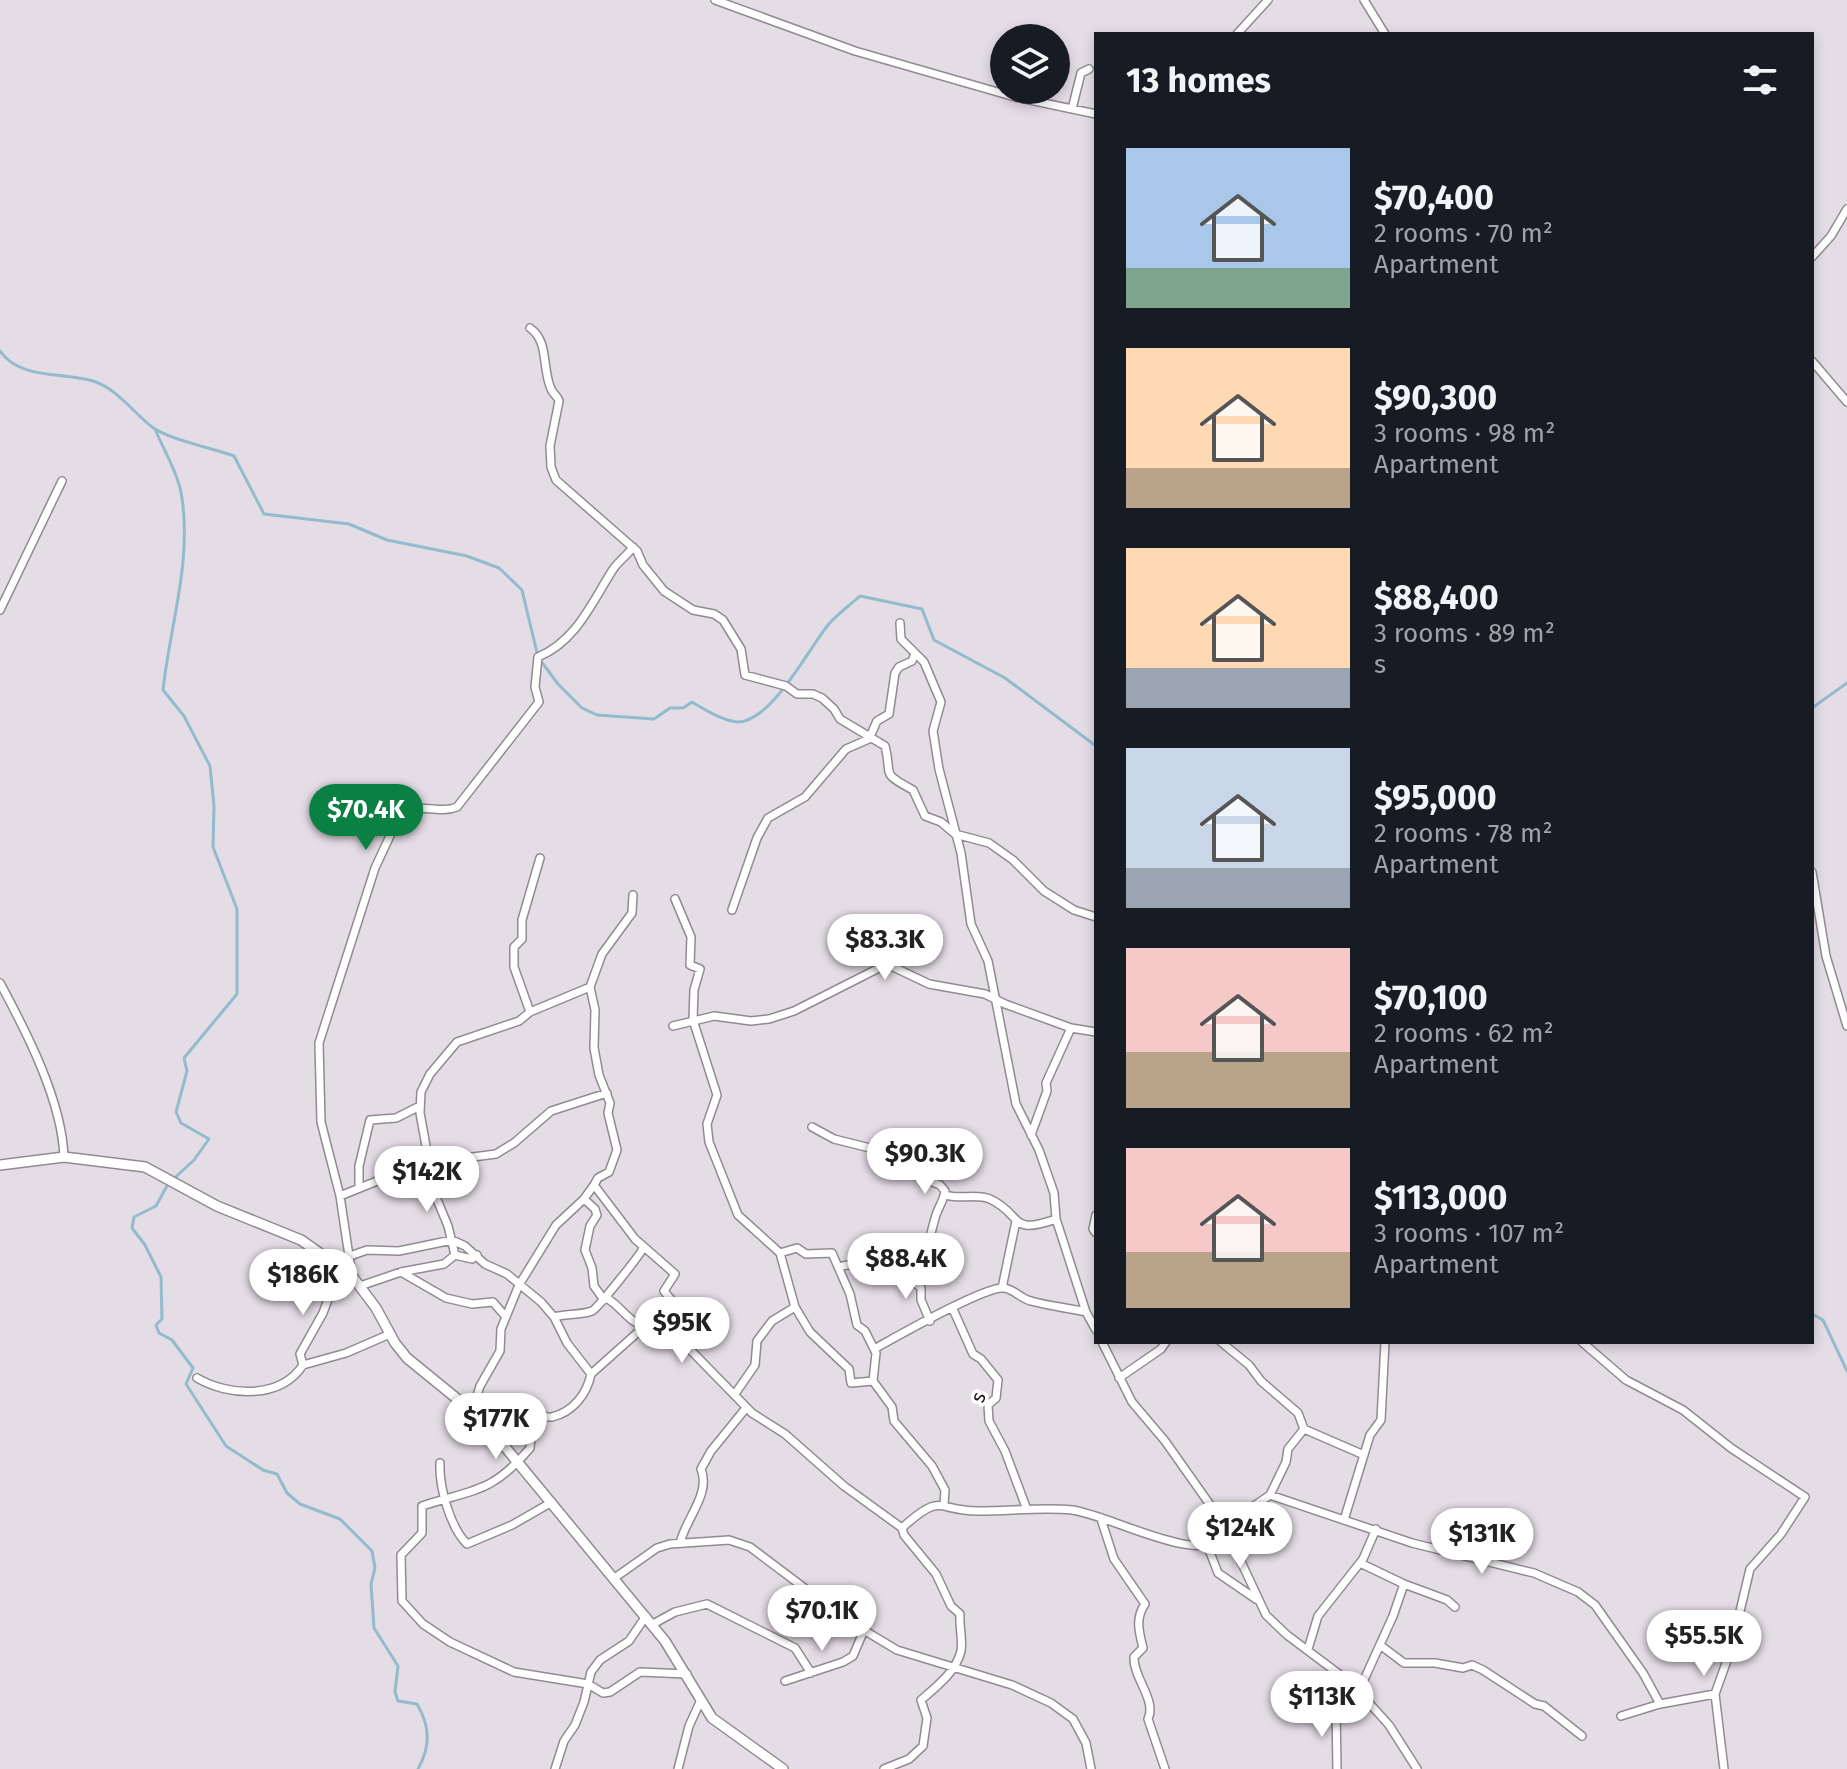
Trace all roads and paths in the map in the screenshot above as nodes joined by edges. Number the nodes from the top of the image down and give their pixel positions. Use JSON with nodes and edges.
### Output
{"nodes":[{"id":1,"x":715,"y":0,"type":"edge"},
{"id":2,"x":1268,"y":0,"type":"edge"},
{"id":3,"x":1362,"y":1,"type":"edge"},
{"id":4,"x":1239,"y":32,"type":"edge"},
{"id":5,"x":1384,"y":32,"type":"edge"},
{"id":6,"x":1089,"y":69,"type":"dead end"},
{"id":7,"x":1072,"y":109,"type":"junction"},
{"id":8,"x":1094,"y":114,"type":"edge"},
{"id":9,"x":1847,"y":209,"type":"edge"},
{"id":10,"x":1814,"y":255,"type":"edge"},
{"id":11,"x":530,"y":328,"type":"dead end"},
{"id":12,"x":1814,"y":363,"type":"edge"},
{"id":13,"x":1847,"y":402,"type":"edge"},
{"id":14,"x":62,"y":481,"type":"dead end"},
{"id":15,"x":633,"y":547,"type":"junction"},
{"id":16,"x":0,"y":610,"type":"edge"},
{"id":17,"x":900,"y":623,"type":"dead end"},
{"id":18,"x":914,"y":656,"type":"junction"},
{"id":19,"x":872,"y":736,"type":"junction"},
{"id":20,"x":955,"y":834,"type":"junction"},
{"id":21,"x":540,"y":858,"type":"dead end"},
{"id":22,"x":1814,"y":882,"type":"edge"},
{"id":23,"x":633,"y":895,"type":"dead end"},
{"id":24,"x":675,"y":899,"type":"dead end"},
{"id":25,"x":732,"y":910,"type":"dead end"},
{"id":26,"x":1094,"y":916,"type":"edge"},
{"id":27,"x":0,"y":983,"type":"edge"},
{"id":28,"x":590,"y":987,"type":"junction"},
{"id":29,"x":1837,"y":998,"type":"junction"},
{"id":30,"x":1847,"y":998,"type":"edge"},
{"id":31,"x":995,"y":999,"type":"junction"},
{"id":32,"x":530,"y":1012,"type":"junction"},
{"id":33,"x":693,"y":1020,"type":"junction"},
{"id":34,"x":673,"y":1026,"type":"dead end"},
{"id":35,"x":1847,"y":1026,"type":"edge"},
{"id":36,"x":1071,"y":1028,"type":"junction"},
{"id":37,"x":1094,"y":1032,"type":"edge"},
{"id":38,"x":607,"y":1093,"type":"junction"},
{"id":39,"x":420,"y":1106,"type":"junction"},
{"id":40,"x":812,"y":1127,"type":"dead end"},
{"id":41,"x":1031,"y":1135,"type":"junction"},
{"id":42,"x":0,"y":1155,"type":"edge"},
{"id":43,"x":64,"y":1157,"type":"junction"},
{"id":44,"x":6,"y":1166,"type":"edge"},
{"id":45,"x":426,"y":1170,"type":"junction"},
{"id":46,"x":594,"y":1185,"type":"junction"},
{"id":47,"x":359,"y":1188,"type":"junction"},
{"id":48,"x":946,"y":1195,"type":"junction"},
{"id":49,"x":340,"y":1196,"type":"junction"},
{"id":50,"x":584,"y":1199,"type":"junction"},
{"id":51,"x":1056,"y":1219,"type":"junction"},
{"id":52,"x":1016,"y":1221,"type":"junction"},
{"id":53,"x":452,"y":1240,"type":"junction"},
{"id":54,"x":643,"y":1248,"type":"junction"},
{"id":55,"x":780,"y":1253,"type":"junction"},
{"id":56,"x":455,"y":1255,"type":"junction"},
{"id":57,"x":477,"y":1255,"type":"junction"},
{"id":58,"x":350,"y":1256,"type":"junction"},
{"id":59,"x":340,"y":1267,"type":"junction"},
{"id":60,"x":839,"y":1267,"type":"junction"},
{"id":61,"x":899,"y":1269,"type":"junction"},
{"id":62,"x":401,"y":1272,"type":"junction"},
{"id":63,"x":352,"y":1276,"type":"junction"},
{"id":64,"x":519,"y":1285,"type":"junction"},
{"id":65,"x":360,"y":1286,"type":"junction"},
{"id":66,"x":1002,"y":1288,"type":"junction"},
{"id":67,"x":605,"y":1299,"type":"junction"},
{"id":68,"x":795,"y":1307,"type":"junction"},
{"id":69,"x":952,"y":1307,"type":"junction"},
{"id":70,"x":1091,"y":1316,"type":"edge"},
{"id":71,"x":506,"y":1317,"type":"junction"},
{"id":72,"x":554,"y":1317,"type":"junction"},
{"id":73,"x":930,"y":1321,"type":"junction"},
{"id":74,"x":668,"y":1323,"type":"junction"},
{"id":75,"x":646,"y":1325,"type":"junction"},
{"id":76,"x":390,"y":1334,"type":"junction"},
{"id":77,"x":1103,"y":1344,"type":"edge"},
{"id":78,"x":1165,"y":1344,"type":"edge"},
{"id":79,"x":1223,"y":1344,"type":"edge"},
{"id":80,"x":1385,"y":1344,"type":"edge"},
{"id":81,"x":1584,"y":1344,"type":"edge"},
{"id":82,"x":874,"y":1349,"type":"junction"},
{"id":83,"x":303,"y":1365,"type":"junction"},
{"id":84,"x":591,"y":1374,"type":"junction"},
{"id":85,"x":197,"y":1378,"type":"dead end"},
{"id":86,"x":1119,"y":1378,"type":"junction"},
{"id":87,"x":873,"y":1381,"type":"junction"},
{"id":88,"x":735,"y":1394,"type":"junction"},
{"id":89,"x":746,"y":1408,"type":"junction"},
{"id":90,"x":472,"y":1411,"type":"junction"},
{"id":91,"x":1304,"y":1429,"type":"junction"},
{"id":92,"x":1364,"y":1455,"type":"junction"},
{"id":93,"x":518,"y":1462,"type":"junction"},
{"id":94,"x":440,"y":1463,"type":"dead end"},
{"id":95,"x":1270,"y":1495,"type":"junction"},
{"id":96,"x":447,"y":1498,"type":"junction"},
{"id":97,"x":552,"y":1502,"type":"junction"},
{"id":98,"x":944,"y":1504,"type":"junction"},
{"id":99,"x":1026,"y":1507,"type":"junction"},
{"id":100,"x":1101,"y":1519,"type":"junction"},
{"id":101,"x":1344,"y":1520,"type":"junction"},
{"id":102,"x":1225,"y":1526,"type":"junction"},
{"id":103,"x":902,"y":1528,"type":"junction"},
{"id":104,"x":1376,"y":1529,"type":"junction"},
{"id":105,"x":1230,"y":1537,"type":"junction"},
{"id":106,"x":680,"y":1543,"type":"junction"},
{"id":107,"x":1208,"y":1547,"type":"junction"},
{"id":108,"x":1360,"y":1563,"type":"junction"},
{"id":109,"x":613,"y":1579,"type":"junction"},
{"id":110,"x":1404,"y":1584,"type":"junction"},
{"id":111,"x":1258,"y":1601,"type":"junction"},
{"id":112,"x":1455,"y":1607,"type":"dead end"},
{"id":113,"x":646,"y":1616,"type":"junction"},
{"id":114,"x":653,"y":1624,"type":"junction"},
{"id":115,"x":864,"y":1630,"type":"junction"},
{"id":116,"x":1380,"y":1645,"type":"junction"},
{"id":117,"x":1308,"y":1649,"type":"junction"},
{"id":118,"x":955,"y":1666,"type":"junction"},
{"id":119,"x":811,"y":1673,"type":"junction"},
{"id":120,"x":687,"y":1674,"type":"junction"},
{"id":121,"x":785,"y":1681,"type":"dead end"},
{"id":122,"x":588,"y":1684,"type":"junction"},
{"id":123,"x":1358,"y":1693,"type":"junction"},
{"id":124,"x":1715,"y":1694,"type":"junction"},
{"id":125,"x":700,"y":1702,"type":"junction"},
{"id":126,"x":1660,"y":1704,"type":"junction"},
{"id":127,"x":1336,"y":1708,"type":"dead end"},
{"id":128,"x":1621,"y":1716,"type":"dead end"},
{"id":129,"x":1582,"y":1736,"type":"dead end"},
{"id":130,"x":770,"y":1764,"type":"edge"},
{"id":131,"x":555,"y":1769,"type":"edge"},
{"id":132,"x":678,"y":1769,"type":"edge"},
{"id":133,"x":783,"y":1769,"type":"edge"},
{"id":134,"x":884,"y":1769,"type":"edge"},
{"id":135,"x":1091,"y":1769,"type":"edge"},
{"id":136,"x":1165,"y":1769,"type":"edge"},
{"id":137,"x":1337,"y":1769,"type":"edge"},
{"id":138,"x":1417,"y":1769,"type":"edge"},
{"id":139,"x":1724,"y":1769,"type":"edge"}],
"edges":[{"from":1,"to":7,"type":"street"},
{"from":2,"to":4,"type":"street"},
{"from":3,"to":5,"type":"street"},
{"from":6,"to":7,"type":"street"},
{"from":7,"to":8,"type":"street"},
{"from":9,"to":10,"type":"street"},
{"from":11,"to":15,"type":"street"},
{"from":12,"to":13,"type":"street"},
{"from":14,"to":16,"type":"street"},
{"from":15,"to":19,"type":"street"},
{"from":15,"to":49,"type":"street"},
{"from":17,"to":18,"type":"street"},
{"from":18,"to":19,"type":"street"},
{"from":18,"to":20,"type":"street"},
{"from":19,"to":20,"type":"street"},
{"from":19,"to":25,"type":"street"},
{"from":20,"to":26,"type":"street"},
{"from":20,"to":31,"type":"street"},
{"from":21,"to":32,"type":"street"},
{"from":22,"to":29,"type":"street"},
{"from":23,"to":28,"type":"street"},
{"from":24,"to":33,"type":"street"},
{"from":27,"to":43,"type":"street"},
{"from":28,"to":32,"type":"street"},
{"from":28,"to":38,"type":"street"},
{"from":29,"to":30,"type":"street"},
{"from":29,"to":35,"type":"street"},
{"from":31,"to":33,"type":"street"},
{"from":31,"to":36,"type":"street"},
{"from":31,"to":41,"type":"street"},
{"from":32,"to":39,"type":"street"},
{"from":33,"to":34,"type":"street"},
{"from":33,"to":55,"type":"street"},
{"from":36,"to":37,"type":"street"},
{"from":36,"to":41,"type":"street"},
{"from":38,"to":45,"type":"street"},
{"from":38,"to":46,"type":"street"},
{"from":39,"to":45,"type":"street"},
{"from":39,"to":47,"type":"street"},
{"from":40,"to":48,"type":"street"},
{"from":41,"to":51,"type":"street"},
{"from":42,"to":44,"type":"street"},
{"from":43,"to":44,"type":"street"},
{"from":43,"to":59,"type":"street"},
{"from":45,"to":47,"type":"street"},
{"from":45,"to":53,"type":"street"},
{"from":46,"to":50,"type":"street"},
{"from":46,"to":54,"type":"street"},
{"from":47,"to":49,"type":"street"},
{"from":48,"to":52,"type":"street"},
{"from":48,"to":61,"type":"street"},
{"from":49,"to":58,"type":"street"},
{"from":50,"to":64,"type":"street"},
{"from":50,"to":67,"type":"street"},
{"from":51,"to":52,"type":"street"},
{"from":51,"to":70,"type":"street"},
{"from":52,"to":66,"type":"street"},
{"from":53,"to":56,"type":"street"},
{"from":53,"to":57,"type":"street"},
{"from":53,"to":58,"type":"street"},
{"from":54,"to":67,"type":"street"},
{"from":54,"to":74,"type":"street"},
{"from":55,"to":60,"type":"street"},
{"from":55,"to":68,"type":"street"},
{"from":56,"to":57,"type":"street"},
{"from":56,"to":62,"type":"street"},
{"from":57,"to":64,"type":"street"},
{"from":58,"to":63,"type":"street"},
{"from":59,"to":63,"type":"street"},
{"from":59,"to":83,"type":"street"},
{"from":60,"to":61,"type":"street"},
{"from":60,"to":82,"type":"street"},
{"from":61,"to":73,"type":"street"},
{"from":62,"to":65,"type":"street"},
{"from":62,"to":71,"type":"street"},
{"from":63,"to":65,"type":"street"},
{"from":64,"to":71,"type":"street"},
{"from":64,"to":72,"type":"street"},
{"from":65,"to":76,"type":"street"},
{"from":66,"to":69,"type":"street"},
{"from":66,"to":70,"type":"street"},
{"from":67,"to":72,"type":"street"},
{"from":67,"to":75,"type":"street"},
{"from":68,"to":87,"type":"street"},
{"from":68,"to":88,"type":"street"},
{"from":69,"to":73,"type":"street"},
{"from":69,"to":99,"type":"street","name":"s"},
{"from":71,"to":90,"type":"street"},
{"from":72,"to":84,"type":"street"},
{"from":73,"to":82,"type":"street"},
{"from":74,"to":75,"type":"street"},
{"from":74,"to":88,"type":"street"},
{"from":75,"to":84,"type":"street"},
{"from":76,"to":83,"type":"street"},
{"from":76,"to":90,"type":"street"},
{"from":77,"to":86,"type":"street"},
{"from":78,"to":86,"type":"street"},
{"from":79,"to":91,"type":"street"},
{"from":80,"to":92,"type":"street"},
{"from":81,"to":124,"type":"street"},
{"from":82,"to":87,"type":"street"},
{"from":83,"to":85,"type":"street"},
{"from":84,"to":93,"type":"street"},
{"from":86,"to":102,"type":"street"},
{"from":87,"to":98,"type":"street"},
{"from":88,"to":89,"type":"street"},
{"from":89,"to":103,"type":"street"},
{"from":89,"to":106,"type":"street"},
{"from":90,"to":93,"type":"street"},
{"from":91,"to":92,"type":"street"},
{"from":91,"to":95,"type":"street"},
{"from":92,"to":101,"type":"street"},
{"from":93,"to":96,"type":"street"},
{"from":93,"to":97,"type":"street"},
{"from":94,"to":96,"type":"street"},
{"from":95,"to":101,"type":"street"},
{"from":95,"to":102,"type":"street"},
{"from":96,"to":97,"type":"street"},
{"from":96,"to":122,"type":"street"},
{"from":97,"to":109,"type":"street"},
{"from":98,"to":99,"type":"street"},
{"from":98,"to":103,"type":"street"},
{"from":99,"to":100,"type":"street"},
{"from":100,"to":107,"type":"street"},
{"from":100,"to":136,"type":"street"},
{"from":101,"to":104,"type":"street"},
{"from":102,"to":105,"type":"street"},
{"from":103,"to":118,"type":"street"},
{"from":104,"to":108,"type":"street"},
{"from":104,"to":126,"type":"street"},
{"from":105,"to":107,"type":"street"},
{"from":105,"to":111,"type":"street"},
{"from":106,"to":109,"type":"street"},
{"from":106,"to":115,"type":"street"},
{"from":107,"to":111,"type":"street"},
{"from":108,"to":110,"type":"street"},
{"from":108,"to":117,"type":"street"},
{"from":109,"to":113,"type":"street"},
{"from":110,"to":112,"type":"street"},
{"from":110,"to":116,"type":"street"},
{"from":111,"to":117,"type":"street"},
{"from":113,"to":114,"type":"street"},
{"from":113,"to":122,"type":"street"},
{"from":114,"to":119,"type":"street"},
{"from":114,"to":120,"type":"street"},
{"from":115,"to":118,"type":"street"},
{"from":115,"to":119,"type":"street"},
{"from":116,"to":123,"type":"street"},
{"from":116,"to":129,"type":"street"},
{"from":117,"to":123,"type":"street"},
{"from":118,"to":134,"type":"street"},
{"from":118,"to":135,"type":"street"},
{"from":119,"to":121,"type":"street"},
{"from":120,"to":122,"type":"street"},
{"from":120,"to":125,"type":"street"},
{"from":122,"to":131,"type":"street"},
{"from":123,"to":138,"type":"street"},
{"from":124,"to":126,"type":"street"},
{"from":124,"to":139,"type":"street"},
{"from":125,"to":130,"type":"street"},
{"from":125,"to":132,"type":"street"},
{"from":126,"to":128,"type":"street"},
{"from":127,"to":137,"type":"street"},
{"from":130,"to":133,"type":"street"}]}
